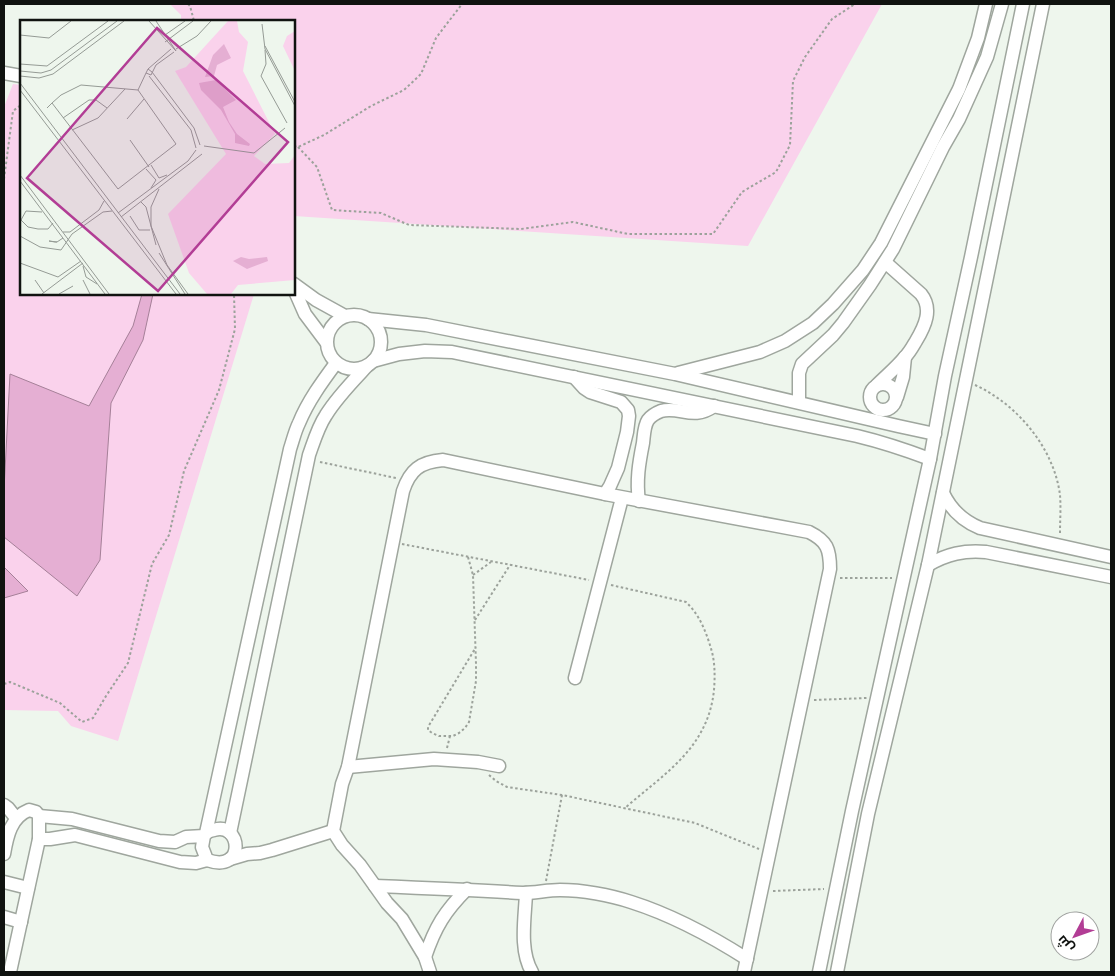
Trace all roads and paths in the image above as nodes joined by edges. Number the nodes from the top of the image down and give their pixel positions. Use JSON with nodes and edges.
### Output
{"nodes":[{"id":1,"x":188,"y":4,"type":"edge"},
{"id":2,"x":462,"y":4,"type":"edge"},
{"id":3,"x":855,"y":4,"type":"edge"},
{"id":4,"x":986,"y":4,"type":"edge"},
{"id":5,"x":1002,"y":4,"type":"edge"},
{"id":6,"x":1023,"y":4,"type":"edge"},
{"id":7,"x":1044,"y":4,"type":"edge"},
{"id":8,"x":194,"y":20,"type":"edge"},
{"id":9,"x":4,"y":73,"type":"edge"},
{"id":10,"x":20,"y":76,"type":"edge"},
{"id":11,"x":1007,"y":82,"type":"junction"},
{"id":12,"x":1026,"y":86,"type":"junction"},
{"id":13,"x":965,"y":90,"type":"junction"},
{"id":14,"x":20,"y":106,"type":"edge"},
{"id":15,"x":295,"y":146,"type":"edge"},
{"id":16,"x":298,"y":147,"type":"junction"},
{"id":17,"x":4,"y":179,"type":"edge"},
{"id":18,"x":885,"y":262,"type":"junction"},
{"id":19,"x":864,"y":270,"type":"junction"},
{"id":20,"x":875,"y":278,"type":"junction"},
{"id":21,"x":295,"y":285,"type":"edge"},
{"id":22,"x":295,"y":291,"type":"edge"},
{"id":23,"x":234,"y":295,"type":"edge"},
{"id":24,"x":345,"y":316,"type":"junction"},
{"id":25,"x":368,"y":319,"type":"junction"},
{"id":26,"x":326,"y":342,"type":"junction"},
{"id":27,"x":905,"y":357,"type":"junction"},
{"id":28,"x":336,"y":363,"type":"junction"},
{"id":29,"x":370,"y":364,"type":"junction"},
{"id":30,"x":676,"y":374,"type":"junction"},
{"id":31,"x":945,"y":376,"type":"junction"},
{"id":32,"x":574,"y":377,"type":"junction"},
{"id":33,"x":966,"y":381,"type":"junction"},
{"id":34,"x":877,"y":385,"type":"junction"},
{"id":35,"x":897,"y":397,"type":"junction"},
{"id":36,"x":799,"y":402,"type":"junction"},
{"id":37,"x":714,"y":406,"type":"junction"},
{"id":38,"x":870,"y":420,"type":"junction"},
{"id":39,"x":898,"y":426,"type":"junction"},
{"id":40,"x":627,"y":432,"type":"junction"},
{"id":41,"x":644,"y":434,"type":"junction"},
{"id":42,"x":935,"y":434,"type":"junction"},
{"id":43,"x":869,"y":439,"type":"junction"},
{"id":44,"x":892,"y":445,"type":"junction"},
{"id":45,"x":930,"y":459,"type":"junction"},
{"id":46,"x":308,"y":460,"type":"junction"},
{"id":47,"x":618,"y":468,"type":"junction"},
{"id":48,"x":638,"y":471,"type":"junction"},
{"id":49,"x":406,"y":480,"type":"junction"},
{"id":50,"x":943,"y":493,"type":"junction"},
{"id":51,"x":605,"y":494,"type":"junction"},
{"id":52,"x":622,"y":498,"type":"junction"},
{"id":53,"x":639,"y":501,"type":"junction"},
{"id":54,"x":393,"y":543,"type":"junction"},
{"id":55,"x":1060,"y":545,"type":"junction"},
{"id":56,"x":468,"y":557,"type":"junction"},
{"id":57,"x":1111,"y":557,"type":"edge"},
{"id":58,"x":491,"y":562,"type":"junction"},
{"id":59,"x":510,"y":565,"type":"junction"},
{"id":60,"x":928,"y":565,"type":"junction"},
{"id":61,"x":473,"y":575,"type":"junction"},
{"id":62,"x":1111,"y":577,"type":"edge"},
{"id":63,"x":828,"y":578,"type":"junction"},
{"id":64,"x":892,"y":578,"type":"dead end"},
{"id":65,"x":600,"y":582,"type":"junction"},
{"id":66,"x":475,"y":620,"type":"junction"},
{"id":67,"x":476,"y":647,"type":"junction"},
{"id":68,"x":575,"y":678,"type":"dead end"},
{"id":69,"x":4,"y":684,"type":"edge"},
{"id":70,"x":867,"y":698,"type":"dead end"},
{"id":71,"x":802,"y":701,"type":"junction"},
{"id":72,"x":478,"y":762,"type":"junction"},
{"id":73,"x":499,"y":766,"type":"dead end"},
{"id":74,"x":348,"y":767,"type":"junction"},
{"id":75,"x":562,"y":795,"type":"junction"},
{"id":76,"x":4,"y":805,"type":"edge"},
{"id":77,"x":625,"y":808,"type":"junction"},
{"id":78,"x":852,"y":811,"type":"junction"},
{"id":79,"x":868,"y":814,"type":"junction"},
{"id":80,"x":39,"y":816,"type":"junction"},
{"id":81,"x":16,"y":818,"type":"junction"},
{"id":82,"x":333,"y":830,"type":"junction"},
{"id":83,"x":230,"y":833,"type":"junction"},
{"id":84,"x":205,"y":834,"type":"junction"},
{"id":85,"x":39,"y":839,"type":"junction"},
{"id":86,"x":4,"y":854,"type":"edge"},
{"id":87,"x":769,"y":854,"type":"junction"},
{"id":88,"x":230,"y":859,"type":"junction"},
{"id":89,"x":207,"y":860,"type":"junction"},
{"id":90,"x":4,"y":882,"type":"edge"},
{"id":91,"x":375,"y":886,"type":"junction"},
{"id":92,"x":28,"y":888,"type":"junction"},
{"id":93,"x":467,"y":889,"type":"junction"},
{"id":94,"x":826,"y":889,"type":"dead end"},
{"id":95,"x":544,"y":890,"type":"junction"},
{"id":96,"x":761,"y":892,"type":"junction"},
{"id":97,"x":526,"y":893,"type":"junction"},
{"id":98,"x":4,"y":917,"type":"edge"},
{"id":99,"x":21,"y":922,"type":"junction"},
{"id":100,"x":9,"y":955,"type":"edge"},
{"id":101,"x":424,"y":957,"type":"junction"},
{"id":102,"x":747,"y":959,"type":"junction"},
{"id":103,"x":10,"y":972,"type":"edge"},
{"id":104,"x":430,"y":972,"type":"edge"},
{"id":105,"x":532,"y":972,"type":"edge"},
{"id":106,"x":744,"y":972,"type":"edge"},
{"id":107,"x":819,"y":972,"type":"edge"},
{"id":108,"x":837,"y":972,"type":"edge"}],
"edges":[{"from":1,"to":8,"type":"path"},
{"from":2,"to":16,"type":"path"},
{"from":3,"to":16,"type":"path"},
{"from":4,"to":13,"type":"street"},
{"from":5,"to":13,"type":"street"},
{"from":6,"to":11,"type":"street"},
{"from":7,"to":12,"type":"street"},
{"from":9,"to":10,"type":"street"},
{"from":11,"to":12,"type":"street"},
{"from":11,"to":31,"type":"street"},
{"from":12,"to":33,"type":"street"},
{"from":13,"to":18,"type":"street"},
{"from":13,"to":19,"type":"street"},
{"from":14,"to":17,"type":"path"},
{"from":15,"to":16,"type":"path"},
{"from":18,"to":20,"type":"street"},
{"from":18,"to":27,"type":"street"},
{"from":19,"to":20,"type":"street"},
{"from":19,"to":30,"type":"street"},
{"from":20,"to":36,"type":"street"},
{"from":21,"to":24,"type":"street"},
{"from":22,"to":26,"type":"street"},
{"from":23,"to":69,"type":"path"},
{"from":24,"to":25,"type":"street"},
{"from":24,"to":26,"type":"street"},
{"from":25,"to":29,"type":"street"},
{"from":25,"to":30,"type":"street"},
{"from":26,"to":28,"type":"street"},
{"from":27,"to":34,"type":"street"},
{"from":27,"to":35,"type":"street"},
{"from":28,"to":29,"type":"street"},
{"from":28,"to":84,"type":"street"},
{"from":29,"to":32,"type":"street"},
{"from":29,"to":46,"type":"street"},
{"from":30,"to":36,"type":"street"},
{"from":31,"to":33,"type":"street"},
{"from":31,"to":42,"type":"street"},
{"from":32,"to":37,"type":"street"},
{"from":32,"to":40,"type":"street"},
{"from":33,"to":50,"type":"street"},
{"from":33,"to":55,"type":"path"},
{"from":34,"to":35,"type":"street"},
{"from":34,"to":35,"type":"street"},
{"from":36,"to":38,"type":"street"},
{"from":37,"to":41,"type":"street"},
{"from":37,"to":43,"type":"street"},
{"from":38,"to":39,"type":"street"},
{"from":38,"to":43,"type":"street"},
{"from":39,"to":42,"type":"street"},
{"from":39,"to":44,"type":"street"},
{"from":40,"to":41,"type":"street"},
{"from":40,"to":47,"type":"street"},
{"from":41,"to":48,"type":"street"},
{"from":42,"to":45,"type":"street"},
{"from":43,"to":44,"type":"street"},
{"from":44,"to":45,"type":"street"},
{"from":45,"to":78,"type":"street"},
{"from":46,"to":49,"type":"path"},
{"from":46,"to":83,"type":"street"},
{"from":47,"to":48,"type":"street"},
{"from":47,"to":51,"type":"street"},
{"from":48,"to":53,"type":"street"},
{"from":49,"to":51,"type":"street"},
{"from":49,"to":54,"type":"street"},
{"from":50,"to":55,"type":"street"},
{"from":50,"to":60,"type":"street"},
{"from":51,"to":52,"type":"street"},
{"from":52,"to":53,"type":"street"},
{"from":52,"to":65,"type":"street"},
{"from":53,"to":63,"type":"street"},
{"from":54,"to":56,"type":"path"},
{"from":54,"to":74,"type":"street"},
{"from":55,"to":57,"type":"street"},
{"from":56,"to":58,"type":"path"},
{"from":56,"to":61,"type":"path"},
{"from":58,"to":59,"type":"path"},
{"from":58,"to":61,"type":"path"},
{"from":59,"to":65,"type":"path"},
{"from":59,"to":66,"type":"path"},
{"from":60,"to":62,"type":"street"},
{"from":60,"to":79,"type":"street"},
{"from":61,"to":66,"type":"path"},
{"from":63,"to":64,"type":"path"},
{"from":63,"to":71,"type":"street"},
{"from":65,"to":68,"type":"street"},
{"from":65,"to":77,"type":"path"},
{"from":66,"to":67,"type":"path"},
{"from":67,"to":67,"type":"path"},
{"from":70,"to":71,"type":"path"},
{"from":71,"to":87,"type":"street"},
{"from":72,"to":73,"type":"street"},
{"from":72,"to":74,"type":"street"},
{"from":72,"to":75,"type":"path"},
{"from":74,"to":82,"type":"street"},
{"from":75,"to":77,"type":"path"},
{"from":75,"to":95,"type":"path"},
{"from":76,"to":81,"type":"street"},
{"from":77,"to":87,"type":"path"},
{"from":78,"to":79,"type":"street"},
{"from":78,"to":107,"type":"street"},
{"from":79,"to":108,"type":"street"},
{"from":80,"to":81,"type":"street"},
{"from":80,"to":84,"type":"street"},
{"from":80,"to":85,"type":"street"},
{"from":81,"to":86,"type":"street"},
{"from":82,"to":88,"type":"street"},
{"from":82,"to":91,"type":"street"},
{"from":83,"to":84,"type":"street"},
{"from":83,"to":88,"type":"street"},
{"from":84,"to":89,"type":"street"},
{"from":85,"to":89,"type":"street"},
{"from":85,"to":92,"type":"street"},
{"from":87,"to":96,"type":"street"},
{"from":88,"to":89,"type":"street"},
{"from":90,"to":92,"type":"street"},
{"from":91,"to":93,"type":"street"},
{"from":91,"to":101,"type":"street"},
{"from":92,"to":99,"type":"street"},
{"from":93,"to":97,"type":"street"},
{"from":93,"to":101,"type":"street"},
{"from":94,"to":96,"type":"path"},
{"from":95,"to":97,"type":"street"},
{"from":95,"to":102,"type":"street"},
{"from":96,"to":102,"type":"street"},
{"from":97,"to":105,"type":"street"},
{"from":98,"to":99,"type":"street"},
{"from":99,"to":100,"type":"street"},
{"from":100,"to":103,"type":"street"},
{"from":101,"to":104,"type":"street"},
{"from":102,"to":106,"type":"street"}]}
